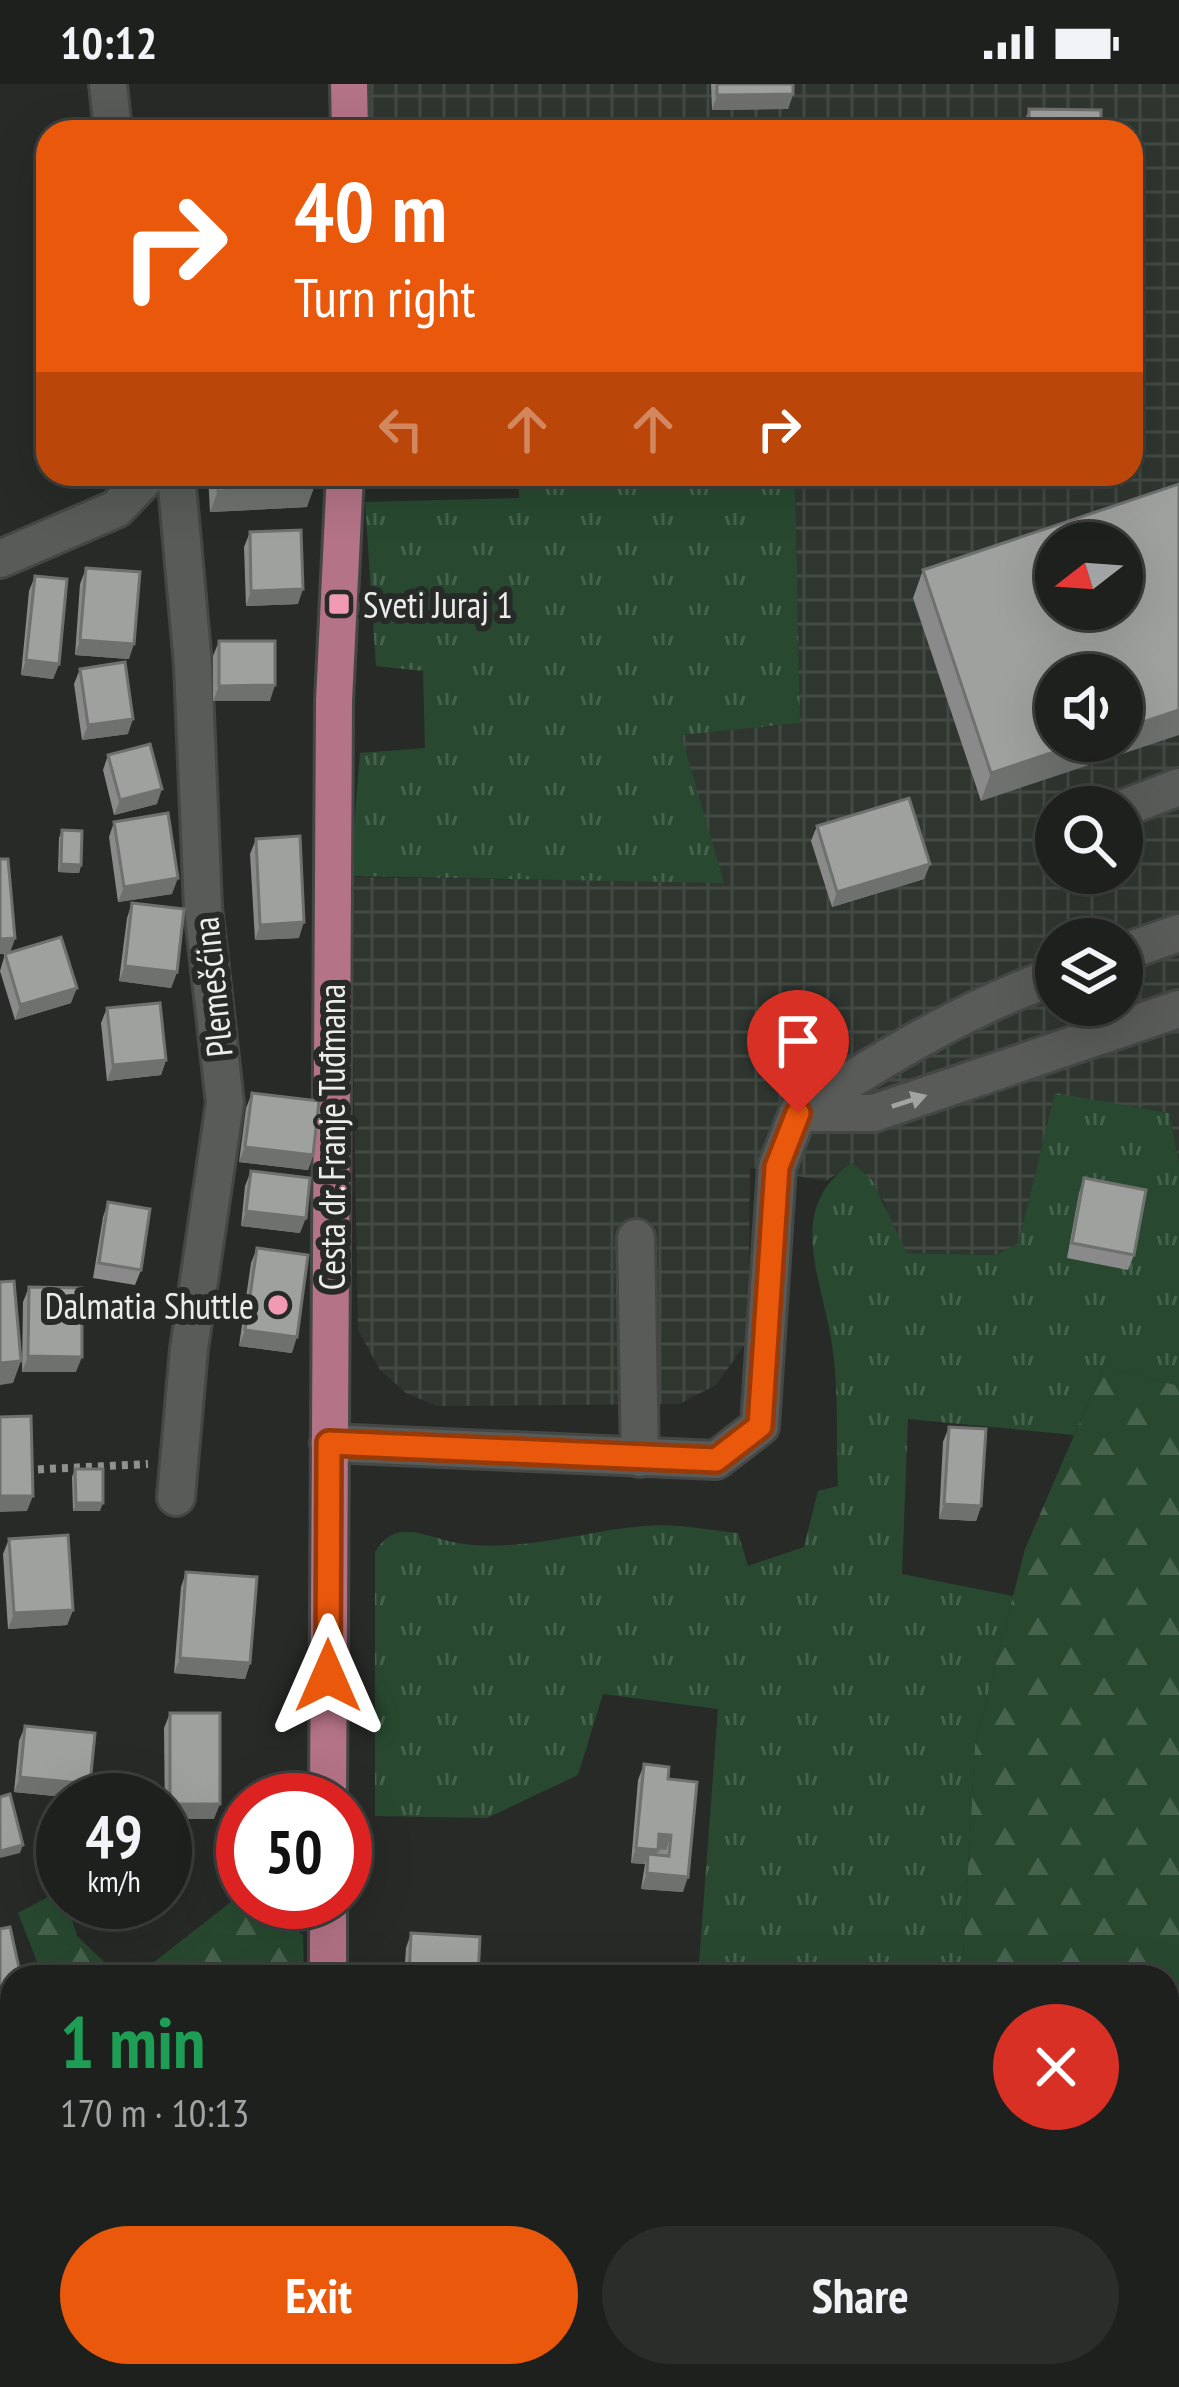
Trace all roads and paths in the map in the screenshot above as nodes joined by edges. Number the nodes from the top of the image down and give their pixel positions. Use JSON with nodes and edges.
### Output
{"nodes":[{"id":1,"x":350,"y":84,"type":"edge"},
{"id":2,"x":350,"y":120,"type":"edge"},
{"id":3,"x":138,"y":486,"type":"edge"},
{"id":4,"x":177,"y":486,"type":"edge"},
{"id":5,"x":344,"y":486,"type":"edge"},
{"id":6,"x":0,"y":559,"type":"edge"},
{"id":7,"x":1179,"y":787,"type":"edge"},
{"id":8,"x":1143,"y":801,"type":"edge"},
{"id":9,"x":1179,"y":933,"type":"edge"},
{"id":10,"x":1143,"y":946,"type":"edge"},
{"id":11,"x":1035,"y":984,"type":"edge"},
{"id":12,"x":1179,"y":1009,"type":"edge"},
{"id":13,"x":798,"y":1113,"type":"junction"},
{"id":14,"x":636,"y":1238,"type":"dead end"},
{"id":15,"x":329,"y":1443,"type":"junction"},
{"id":16,"x":640,"y":1458,"type":"junction"},
{"id":17,"x":26,"y":1470,"type":"edge"},
{"id":18,"x":177,"y":1480,"type":"joint"},
{"id":19,"x":328,"y":1773,"type":"edge"},
{"id":20,"x":328,"y":1929,"type":"edge"},
{"id":21,"x":328,"y":1965,"type":"edge"}],
"edges":[{"from":1,"to":2,"type":"main road"},
{"from":3,"to":6,"type":"street"},
{"from":4,"to":18,"type":"street","name":"Plemešćina"},
{"from":5,"to":15,"type":"main road","name":"Cesta dr. Franje Tuđmana"},
{"from":7,"to":8,"type":"street"},
{"from":9,"to":10,"type":"street"},
{"from":11,"to":13,"type":"street"},
{"from":13,"to":12,"type":"street","one_way":true},
{"from":13,"to":16,"type":"street"},
{"from":14,"to":16,"type":"street"},
{"from":15,"to":16,"type":"street"},
{"from":15,"to":19,"type":"main road","name":"Cesta dr. Franje Tuđmana"},
{"from":17,"to":18,"type":"path"},
{"from":20,"to":21,"type":"main road"}]}
